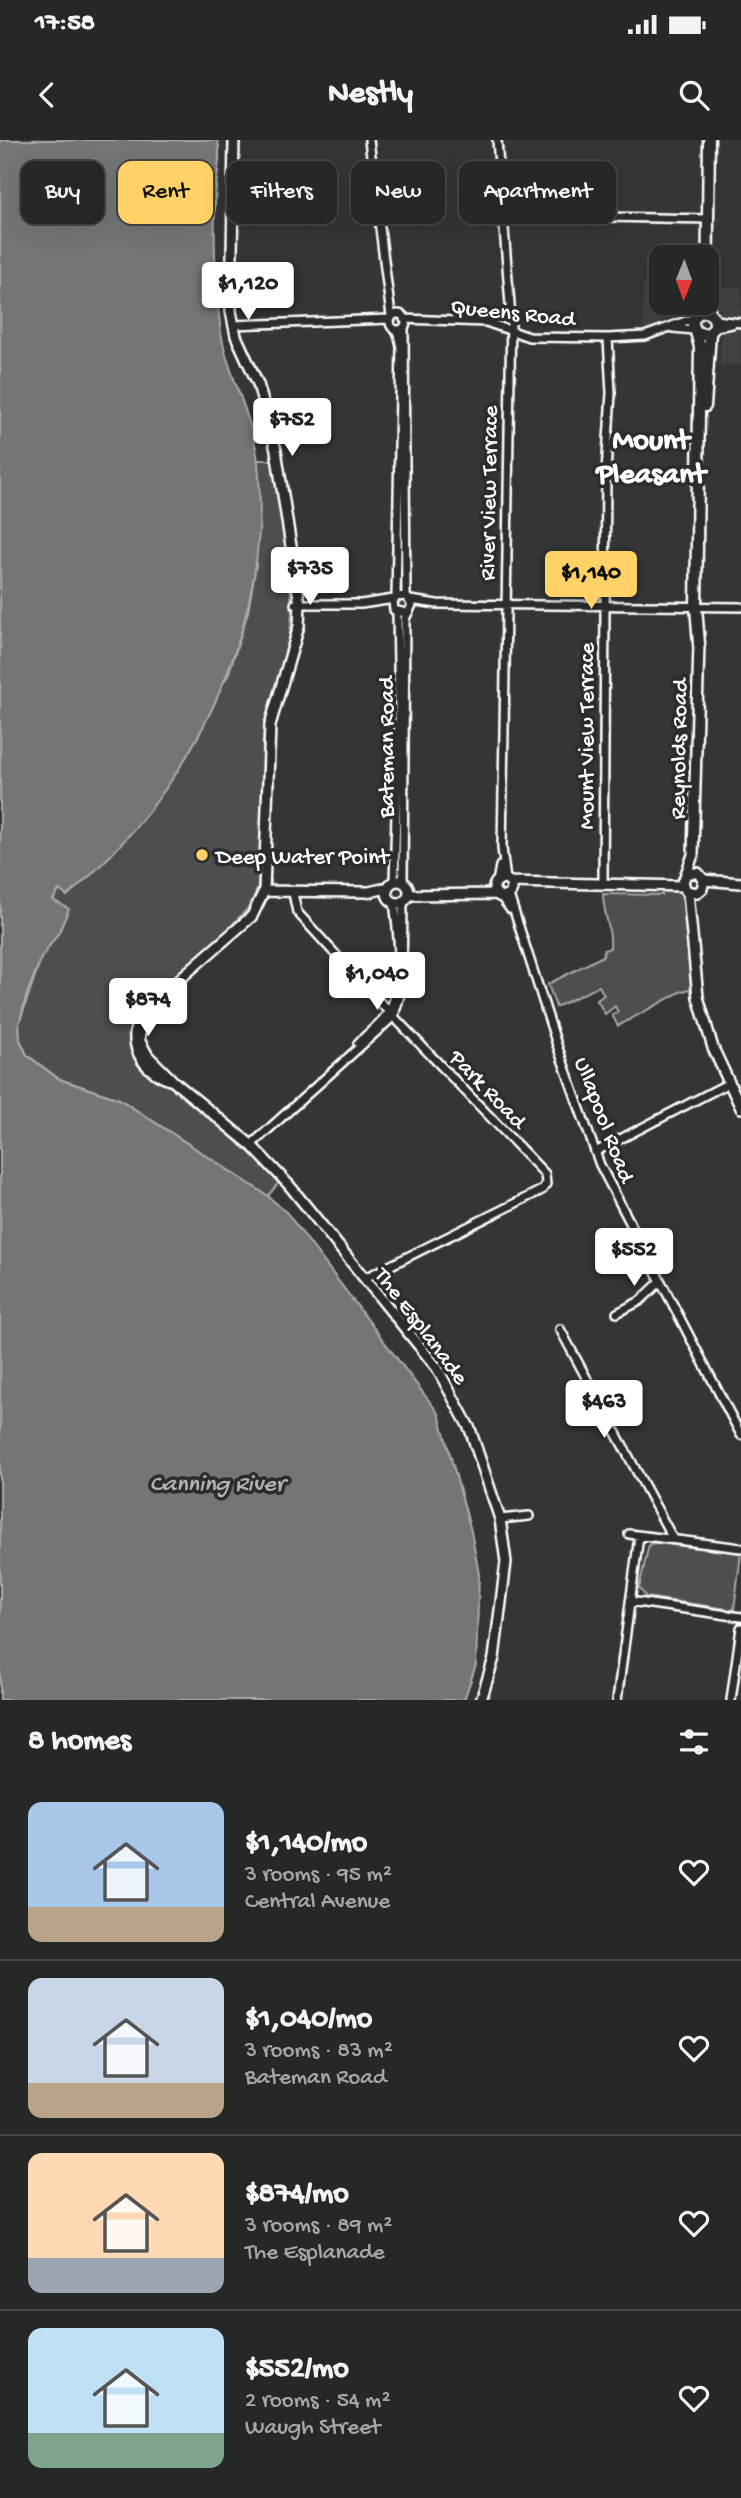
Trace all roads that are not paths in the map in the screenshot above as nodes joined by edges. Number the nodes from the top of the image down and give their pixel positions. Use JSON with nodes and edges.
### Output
{"nodes":[{"id":1,"x":234,"y":140,"type":"edge"},
{"id":2,"x":369,"y":140,"type":"edge"},
{"id":3,"x":497,"y":140,"type":"edge"},
{"id":4,"x":703,"y":140,"type":"edge"},
{"id":5,"x":709,"y":140,"type":"edge"},
{"id":6,"x":498,"y":161,"type":"edge"},
{"id":7,"x":706,"y":195,"type":"junction"},
{"id":8,"x":616,"y":217,"type":"edge"},
{"id":9,"x":705,"y":219,"type":"junction"},
{"id":10,"x":503,"y":224,"type":"edge"},
{"id":11,"x":702,"y":245,"type":"edge"},
{"id":12,"x":691,"y":315,"type":"edge"},
{"id":13,"x":697,"y":315,"type":"edge"},
{"id":14,"x":702,"y":315,"type":"edge"},
{"id":15,"x":398,"y":322,"type":"junction"},
{"id":16,"x":713,"y":323,"type":"junction"},
{"id":17,"x":738,"y":323,"type":"edge"},
{"id":18,"x":236,"y":325,"type":"junction"},
{"id":19,"x":673,"y":328,"type":"junction"},
{"id":20,"x":509,"y":331,"type":"junction"},
{"id":21,"x":695,"y":331,"type":"junction"},
{"id":22,"x":608,"y":338,"type":"junction"},
{"id":23,"x":702,"y":371,"type":"junction"},
{"id":24,"x":298,"y":604,"type":"junction"},
{"id":25,"x":395,"y":604,"type":"junction"},
{"id":26,"x":408,"y":604,"type":"junction"},
{"id":27,"x":504,"y":605,"type":"junction"},
{"id":28,"x":605,"y":606,"type":"junction"},
{"id":29,"x":699,"y":607,"type":"junction"},
{"id":30,"x":741,"y":607,"type":"edge"},
{"id":31,"x":699,"y":643,"type":"joint"},
{"id":32,"x":603,"y":883,"type":"junction"},
{"id":33,"x":693,"y":883,"type":"junction"},
{"id":34,"x":741,"y":883,"type":"edge"},
{"id":35,"x":503,"y":888,"type":"junction"},
{"id":36,"x":264,"y":891,"type":"junction"},
{"id":37,"x":398,"y":892,"type":"junction"},
{"id":38,"x":293,"y":893,"type":"junction"},
{"id":39,"x":369,"y":991,"type":"junction"},
{"id":40,"x":393,"y":999,"type":"junction"},
{"id":41,"x":391,"y":1014,"type":"junction"},
{"id":42,"x":727,"y":1084,"type":"junction"},
{"id":43,"x":741,"y":1108,"type":"edge"},
{"id":44,"x":251,"y":1145,"type":"junction"},
{"id":45,"x":595,"y":1152,"type":"junction"},
{"id":46,"x":365,"y":1278,"type":"junction"},
{"id":47,"x":660,"y":1282,"type":"junction"},
{"id":48,"x":617,"y":1313,"type":"dead end"},
{"id":49,"x":561,"y":1329,"type":"dead end"},
{"id":50,"x":741,"y":1412,"type":"edge"},
{"id":51,"x":732,"y":1417,"type":"junction"},
{"id":52,"x":741,"y":1435,"type":"edge"},
{"id":53,"x":529,"y":1516,"type":"dead end"},
{"id":54,"x":500,"y":1519,"type":"junction"},
{"id":55,"x":629,"y":1534,"type":"dead end"},
{"id":56,"x":639,"y":1536,"type":"junction"},
{"id":57,"x":672,"y":1538,"type":"junction"},
{"id":58,"x":741,"y":1548,"type":"edge"},
{"id":59,"x":630,"y":1601,"type":"junction"},
{"id":60,"x":741,"y":1618,"type":"edge"},
{"id":61,"x":741,"y":1628,"type":"edge"},
{"id":62,"x":481,"y":1700,"type":"edge"},
{"id":63,"x":617,"y":1700,"type":"edge"},
{"id":64,"x":731,"y":1700,"type":"edge"}],
"edges":[{"from":1,"to":18,"type":"street","name":"The Esplanade"},
{"from":2,"to":15,"type":"street","name":"Bateman Road"},
{"from":3,"to":6,"type":"street","name":"River View Terrace"},
{"from":4,"to":7,"type":"main road","name":"Reynolds Road"},
{"from":5,"to":7,"type":"main road","name":"Reynolds Road"},
{"from":7,"to":9,"type":"main road","name":"Reynolds Road"},
{"from":8,"to":9,"type":"street"},
{"from":9,"to":11,"type":"main road","name":"Reynolds Road"},
{"from":9,"to":16,"type":"main road","name":"Reynolds Road"},
{"from":10,"to":20,"type":"street","name":"River View Terrace"},
{"from":12,"to":19,"type":"street","name":"Queens Road"},
{"from":13,"to":21,"type":"main road","name":"Reynolds Road"},
{"from":14,"to":16,"type":"main road"},
{"from":15,"to":18,"type":"street","name":"Queens Road"},
{"from":15,"to":20,"type":"street","name":"Queens Road"},
{"from":15,"to":25,"type":"street","name":"Bateman Road"},
{"from":15,"to":26,"type":"street","name":"Bateman Road"},
{"from":16,"to":17,"type":"street"},
{"from":16,"to":21,"type":"main road"},
{"from":16,"to":23,"type":"main road","name":"Reynolds Road"},
{"from":18,"to":24,"type":"street","name":"The Esplanade"},
{"from":19,"to":21,"type":"street","name":"Queens Road"},
{"from":19,"to":22,"type":"street","name":"Queens Road"},
{"from":20,"to":22,"type":"street","name":"Queens Road"},
{"from":20,"to":27,"type":"street","name":"River View Terrace"},
{"from":21,"to":23,"type":"main road","name":"Reynolds Road"},
{"from":22,"to":28,"type":"street","name":"Mount View Terrace"},
{"from":23,"to":29,"type":"main road","name":"Reynolds Road"},
{"from":24,"to":25,"type":"street"},
{"from":24,"to":36,"type":"street","name":"The Esplanade"},
{"from":25,"to":26,"type":"street"},
{"from":25,"to":26,"type":"street"},
{"from":25,"to":37,"type":"street","name":"Bateman Road"},
{"from":26,"to":27,"type":"street"},
{"from":26,"to":37,"type":"street","name":"Bateman Road"},
{"from":27,"to":28,"type":"street"},
{"from":27,"to":35,"type":"street","name":"River View Terrace"},
{"from":28,"to":29,"type":"street"},
{"from":28,"to":32,"type":"street","name":"Mount View Terrace"},
{"from":29,"to":30,"type":"street"},
{"from":29,"to":31,"type":"main road","name":"Reynolds Road"},
{"from":31,"to":33,"type":"street","name":"Reynolds Road"},
{"from":32,"to":33,"type":"street"},
{"from":32,"to":35,"type":"street"},
{"from":33,"to":34,"type":"street"},
{"from":33,"to":42,"type":"street","name":"Reynolds Road"},
{"from":35,"to":37,"type":"street"},
{"from":35,"to":45,"type":"street","name":"Ullapool Road"},
{"from":36,"to":38,"type":"street"},
{"from":36,"to":44,"type":"street","name":"The Esplanade"},
{"from":37,"to":38,"type":"street"},
{"from":37,"to":40,"type":"street","name":"Bateman Road"},
{"from":37,"to":41,"type":"street","name":"Bateman Road"},
{"from":38,"to":39,"type":"street","name":"Park Road"},
{"from":39,"to":40,"type":"street","name":"Park Road"},
{"from":39,"to":41,"type":"street","name":"Park Road"},
{"from":40,"to":41,"type":"street","name":"Bateman Road"},
{"from":41,"to":44,"type":"street","name":"Bateman Road"},
{"from":41,"to":46,"type":"street","name":"Park Road"},
{"from":42,"to":43,"type":"street","name":"Reynolds Road"},
{"from":42,"to":45,"type":"street"},
{"from":44,"to":46,"type":"street","name":"The Esplanade"},
{"from":45,"to":47,"type":"street","name":"Ullapool Road"},
{"from":46,"to":54,"type":"street","name":"The Esplanade"},
{"from":47,"to":48,"type":"street"},
{"from":47,"to":51,"type":"street","name":"Ullapool Road"},
{"from":49,"to":57,"type":"street"},
{"from":50,"to":51,"type":"street"},
{"from":51,"to":52,"type":"street","name":"Ullapool Road"},
{"from":53,"to":54,"type":"street"},
{"from":54,"to":62,"type":"street","name":"The Esplanade"},
{"from":55,"to":56,"type":"street"},
{"from":56,"to":57,"type":"street"},
{"from":56,"to":59,"type":"street"},
{"from":57,"to":58,"type":"street"},
{"from":59,"to":60,"type":"street"},
{"from":59,"to":63,"type":"street"},
{"from":61,"to":64,"type":"street"}]}
